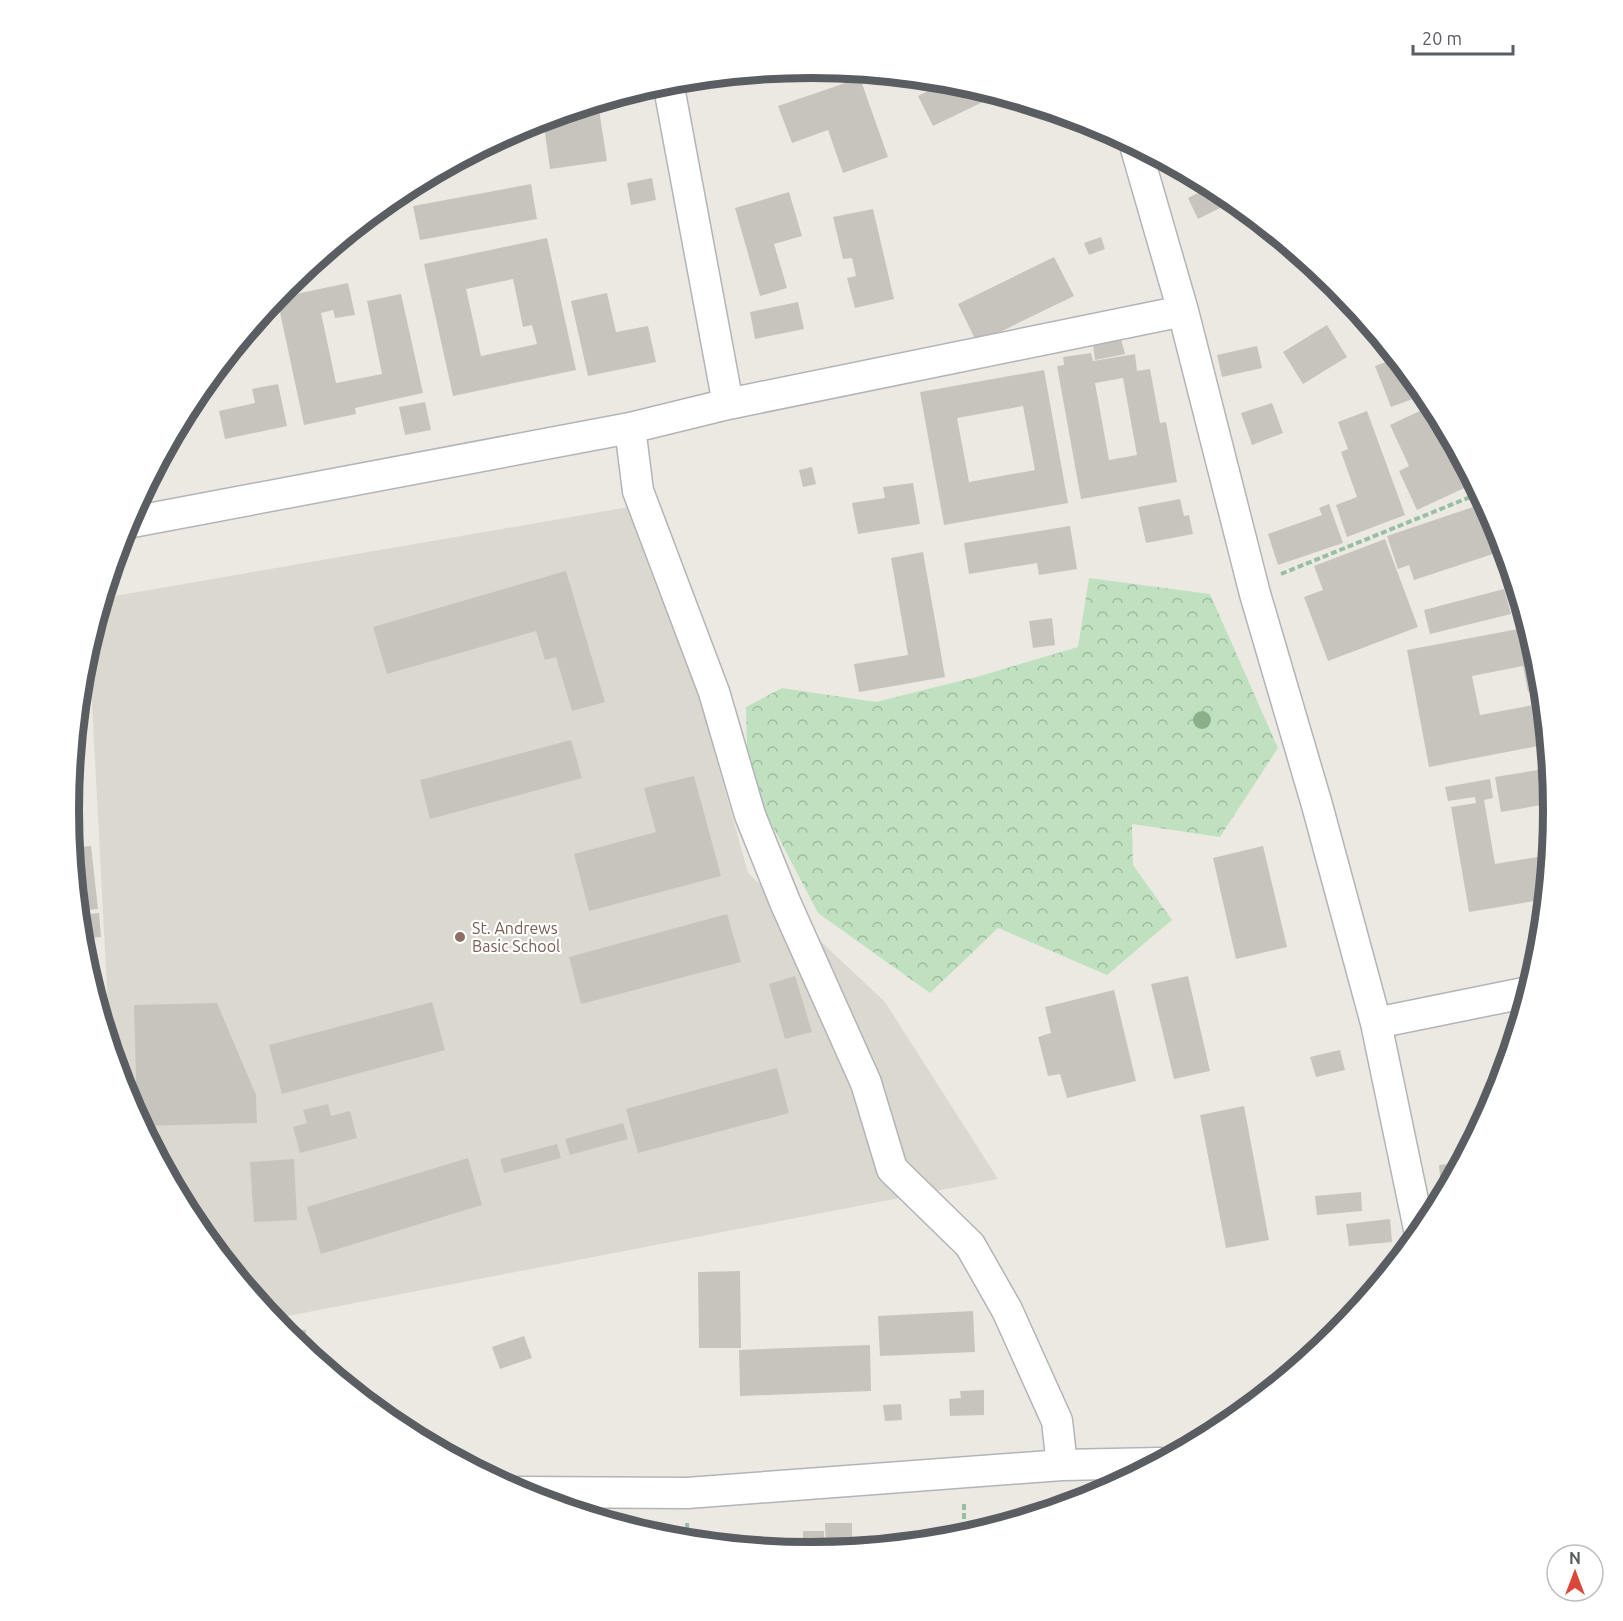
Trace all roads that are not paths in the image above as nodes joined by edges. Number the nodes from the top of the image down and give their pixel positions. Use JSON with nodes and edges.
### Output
{"nodes":[{"id":1,"x":670,"y":92,"type":"edge"},
{"id":2,"x":1138,"y":156,"type":"edge"},
{"id":3,"x":1183,"y":311,"type":"junction"},
{"id":4,"x":728,"y":404,"type":"junction"},
{"id":5,"x":630,"y":428,"type":"junction"},
{"id":6,"x":139,"y":521,"type":"edge"},
{"id":7,"x":1520,"y":994,"type":"edge"},
{"id":8,"x":1376,"y":1023,"type":"junction"},
{"id":9,"x":1417,"y":1222,"type":"edge"},
{"id":10,"x":1142,"y":1463,"type":"edge"},
{"id":11,"x":1062,"y":1465,"type":"junction"},
{"id":12,"x":545,"y":1492,"type":"edge"}],
"edges":[{"from":1,"to":4,"type":"street"},
{"from":2,"to":3,"type":"street"},
{"from":3,"to":4,"type":"street"},
{"from":3,"to":8,"type":"street"},
{"from":4,"to":5,"type":"street"},
{"from":5,"to":6,"type":"street"},
{"from":5,"to":11,"type":"street"},
{"from":7,"to":8,"type":"street"},
{"from":8,"to":9,"type":"street"},
{"from":10,"to":11,"type":"street"},
{"from":11,"to":12,"type":"street"}]}
